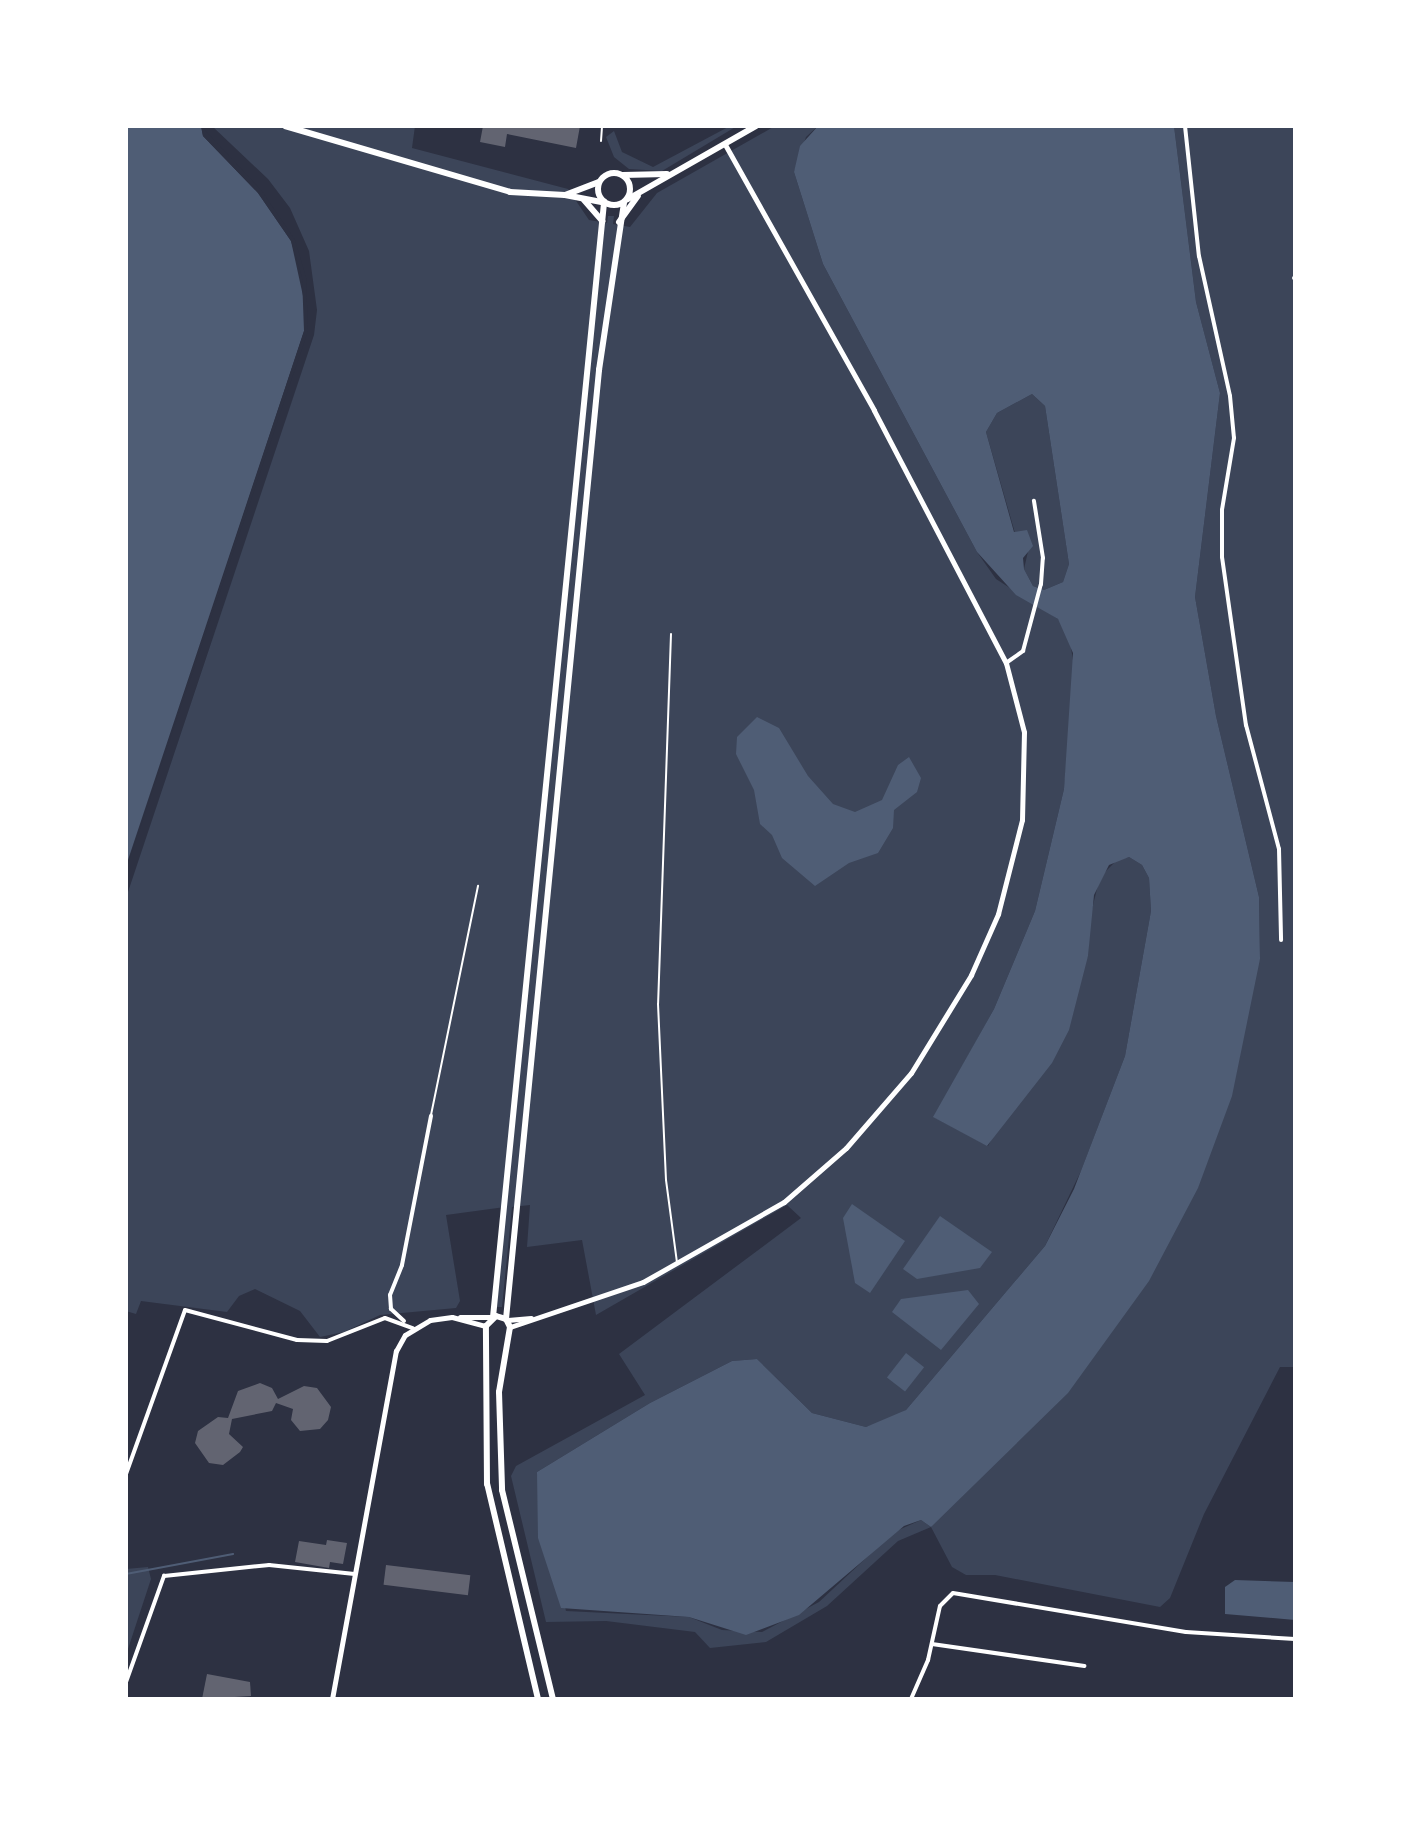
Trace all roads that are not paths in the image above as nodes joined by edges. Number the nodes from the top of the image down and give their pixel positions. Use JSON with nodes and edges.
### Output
{"nodes":[{"id":1,"x":285,"y":126,"type":"edge"},
{"id":2,"x":602,"y":126,"type":"edge"},
{"id":3,"x":756,"y":126,"type":"edge"},
{"id":4,"x":1185,"y":126,"type":"edge"},
{"id":5,"x":601,"y":141,"type":"dead end"},
{"id":6,"x":725,"y":144,"type":"junction"},
{"id":7,"x":671,"y":173,"type":"junction"},
{"id":8,"x":623,"y":175,"type":"junction"},
{"id":9,"x":599,"y":182,"type":"junction"},
{"id":10,"x":646,"y":188,"type":"junction"},
{"id":11,"x":565,"y":195,"type":"junction"},
{"id":12,"x":581,"y":198,"type":"junction"},
{"id":13,"x":626,"y":201,"type":"junction"},
{"id":14,"x":604,"y":202,"type":"junction"},
{"id":15,"x":619,"y":222,"type":"junction"},
{"id":16,"x":603,"y":224,"type":"junction"},
{"id":17,"x":1034,"y":501,"type":"dead end"},
{"id":18,"x":671,"y":634,"type":"dead end"},
{"id":19,"x":1006,"y":663,"type":"junction"},
{"id":20,"x":478,"y":886,"type":"dead end"},
{"id":21,"x":1281,"y":940,"type":"dead end"},
{"id":22,"x":431,"y":1116,"type":"joint"},
{"id":23,"x":677,"y":1263,"type":"junction"},
{"id":24,"x":452,"y":1317,"type":"junction"},
{"id":25,"x":492,"y":1317,"type":"junction"},
{"id":26,"x":508,"y":1322,"type":"junction"},
{"id":27,"x":486,"y":1326,"type":"junction"},
{"id":28,"x":413,"y":1328,"type":"junction"},
{"id":29,"x":490,"y":1336,"type":"junction"},
{"id":30,"x":505,"y":1337,"type":"junction"},
{"id":31,"x":126,"y":1474,"type":"edge"},
{"id":32,"x":357,"y":1574,"type":"junction"},
{"id":33,"x":1295,"y":1639,"type":"edge"},
{"id":34,"x":932,"y":1644,"type":"junction"},
{"id":35,"x":1084,"y":1666,"type":"dead end"},
{"id":36,"x":126,"y":1682,"type":"edge"},
{"id":37,"x":332,"y":1699,"type":"edge"},
{"id":38,"x":538,"y":1699,"type":"edge"},
{"id":39,"x":553,"y":1699,"type":"edge"},
{"id":40,"x":911,"y":1699,"type":"edge"}],
"edges":[{"from":1,"to":11,"type":"main road"},
{"from":2,"to":5,"type":"lane"},
{"from":3,"to":6,"type":"main road"},
{"from":4,"to":21,"type":"street"},
{"from":6,"to":7,"type":"main road"},
{"from":6,"to":19,"type":"street"},
{"from":7,"to":8,"type":"main road"},
{"from":7,"to":10,"type":"main road"},
{"from":8,"to":9,"type":"main road"},
{"from":8,"to":13,"type":"main road"},
{"from":9,"to":11,"type":"main road"},
{"from":9,"to":14,"type":"main road"},
{"from":10,"to":13,"type":"main road"},
{"from":10,"to":15,"type":"main road"},
{"from":11,"to":12,"type":"main road"},
{"from":12,"to":14,"type":"main road"},
{"from":12,"to":16,"type":"main road"},
{"from":13,"to":14,"type":"main road"},
{"from":13,"to":15,"type":"main road"},
{"from":14,"to":16,"type":"main road"},
{"from":15,"to":26,"type":"main road"},
{"from":16,"to":25,"type":"main road"},
{"from":17,"to":19,"type":"street"},
{"from":18,"to":23,"type":"lane"},
{"from":19,"to":23,"type":"street"},
{"from":20,"to":22,"type":"lane"},
{"from":22,"to":28,"type":"street"},
{"from":23,"to":26,"type":"street"},
{"from":24,"to":25,"type":"street"},
{"from":24,"to":27,"type":"street"},
{"from":24,"to":28,"type":"street"},
{"from":25,"to":26,"type":"main road"},
{"from":25,"to":27,"type":"main road"},
{"from":26,"to":30,"type":"main road"},
{"from":27,"to":29,"type":"main road"},
{"from":28,"to":31,"type":"street"},
{"from":28,"to":32,"type":"street"},
{"from":29,"to":30,"type":"main road"},
{"from":29,"to":38,"type":"main road"},
{"from":30,"to":39,"type":"main road"},
{"from":32,"to":36,"type":"street"},
{"from":32,"to":37,"type":"street"},
{"from":33,"to":34,"type":"street"},
{"from":34,"to":35,"type":"street"},
{"from":34,"to":40,"type":"street"}]}
